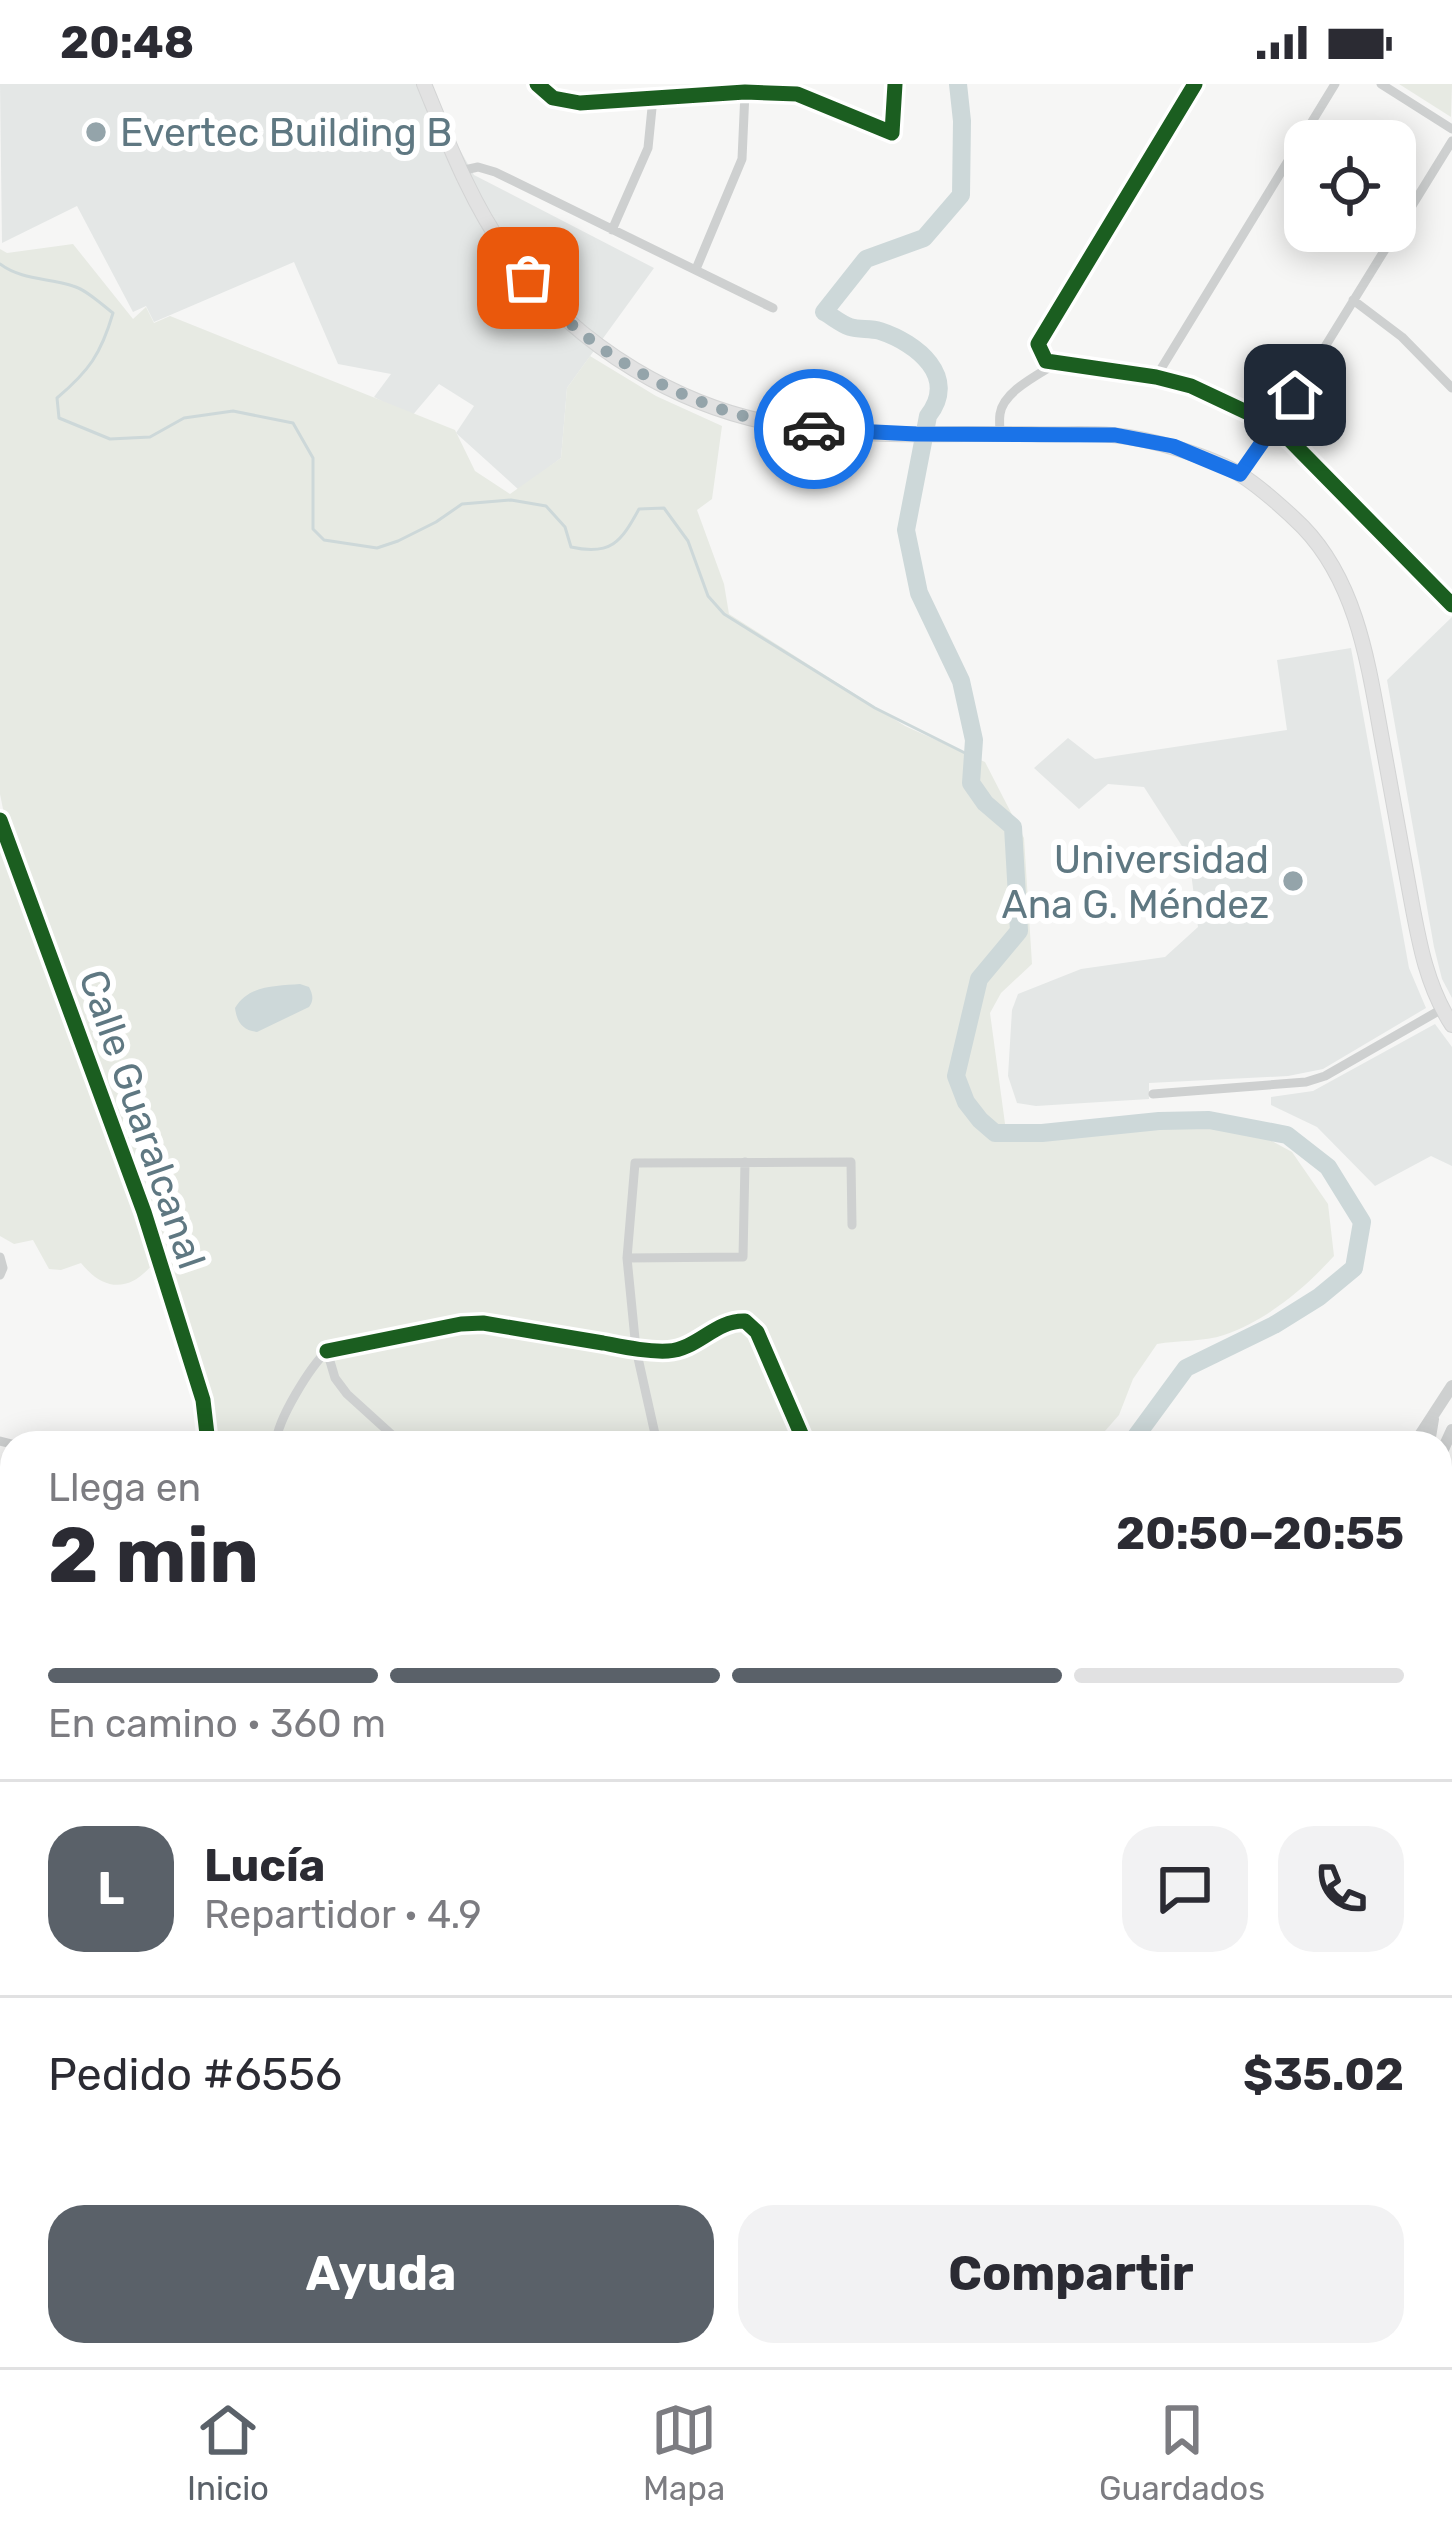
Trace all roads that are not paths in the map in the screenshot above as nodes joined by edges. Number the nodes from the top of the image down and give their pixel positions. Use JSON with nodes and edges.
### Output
{"nodes":[{"id":1,"x":424,"y":84,"type":"edge"},
{"id":2,"x":537,"y":84,"type":"edge"},
{"id":3,"x":895,"y":84,"type":"edge"},
{"id":4,"x":1195,"y":84,"type":"edge"},
{"id":5,"x":1335,"y":84,"type":"edge"},
{"id":6,"x":1381,"y":84,"type":"edge"},
{"id":7,"x":745,"y":92,"type":"junction"},
{"id":8,"x":653,"y":98,"type":"junction"},
{"id":9,"x":1452,"y":129,"type":"edge"},
{"id":10,"x":1452,"y":141,"type":"edge"},
{"id":11,"x":460,"y":171,"type":"junction"},
{"id":12,"x":612,"y":230,"type":"junction"},
{"id":13,"x":696,"y":268,"type":"junction"},
{"id":14,"x":1353,"y":301,"type":"junction"},
{"id":15,"x":773,"y":308,"type":"dead end"},
{"id":16,"x":1058,"y":362,"type":"junction"},
{"id":17,"x":1156,"y":377,"type":"junction"},
{"id":18,"x":1452,"y":388,"type":"edge"},
{"id":19,"x":1276,"y":426,"type":"junction"},
{"id":20,"x":1000,"y":434,"type":"junction"},
{"id":21,"x":1240,"y":474,"type":"junction"},
{"id":22,"x":1452,"y":605,"type":"edge"},
{"id":23,"x":0,"y":820,"type":"edge"},
{"id":24,"x":1442,"y":1010,"type":"junction"},
{"id":25,"x":1452,"y":1025,"type":"edge"},
{"id":26,"x":1153,"y":1094,"type":"dead end"},
{"id":27,"x":745,"y":1162,"type":"junction"},
{"id":28,"x":851,"y":1225,"type":"dead end"},
{"id":29,"x":0,"y":1257,"type":"edge"},
{"id":30,"x":627,"y":1258,"type":"junction"},
{"id":31,"x":0,"y":1275,"type":"edge"},
{"id":32,"x":636,"y":1348,"type":"junction"},
{"id":33,"x":327,"y":1351,"type":"junction"},
{"id":34,"x":1452,"y":1386,"type":"edge"},
{"id":35,"x":1434,"y":1412,"type":"junction"},
{"id":36,"x":796,"y":1422,"type":"dead end"},
{"id":37,"x":207,"y":1431,"type":"edge"},
{"id":38,"x":277,"y":1431,"type":"edge"},
{"id":39,"x":388,"y":1431,"type":"edge"},
{"id":40,"x":654,"y":1431,"type":"edge"},
{"id":41,"x":1422,"y":1431,"type":"edge"},
{"id":42,"x":1431,"y":1431,"type":"edge"}],
"edges":[{"from":1,"to":11,"type":"main road"},
{"from":2,"to":8,"type":"street"},
{"from":3,"to":7,"type":"street"},
{"from":4,"to":16,"type":"street"},
{"from":5,"to":17,"type":"street"},
{"from":6,"to":9,"type":"street"},
{"from":7,"to":8,"type":"street"},
{"from":7,"to":13,"type":"street"},
{"from":8,"to":12,"type":"street"},
{"from":10,"to":14,"type":"street"},
{"from":11,"to":12,"type":"street"},
{"from":11,"to":20,"type":"main road"},
{"from":12,"to":13,"type":"street"},
{"from":13,"to":15,"type":"street"},
{"from":14,"to":18,"type":"street"},
{"from":14,"to":19,"type":"street"},
{"from":16,"to":17,"type":"street"},
{"from":16,"to":20,"type":"street"},
{"from":17,"to":19,"type":"street"},
{"from":19,"to":21,"type":"street"},
{"from":19,"to":22,"type":"street"},
{"from":20,"to":21,"type":"main road"},
{"from":21,"to":24,"type":"main road"},
{"from":23,"to":37,"type":"street","name":"Calle Guaralcanal"},
{"from":24,"to":25,"type":"main road"},
{"from":24,"to":26,"type":"street"},
{"from":27,"to":28,"type":"street"},
{"from":27,"to":30,"type":"street"},
{"from":27,"to":30,"type":"street"},
{"from":29,"to":31,"type":"street"},
{"from":30,"to":32,"type":"street"},
{"from":32,"to":33,"type":"street"},
{"from":32,"to":36,"type":"street"},
{"from":32,"to":40,"type":"street"},
{"from":33,"to":38,"type":"street"},
{"from":33,"to":39,"type":"street"},
{"from":34,"to":35,"type":"street"},
{"from":35,"to":41,"type":"street"},
{"from":35,"to":42,"type":"street"}]}
